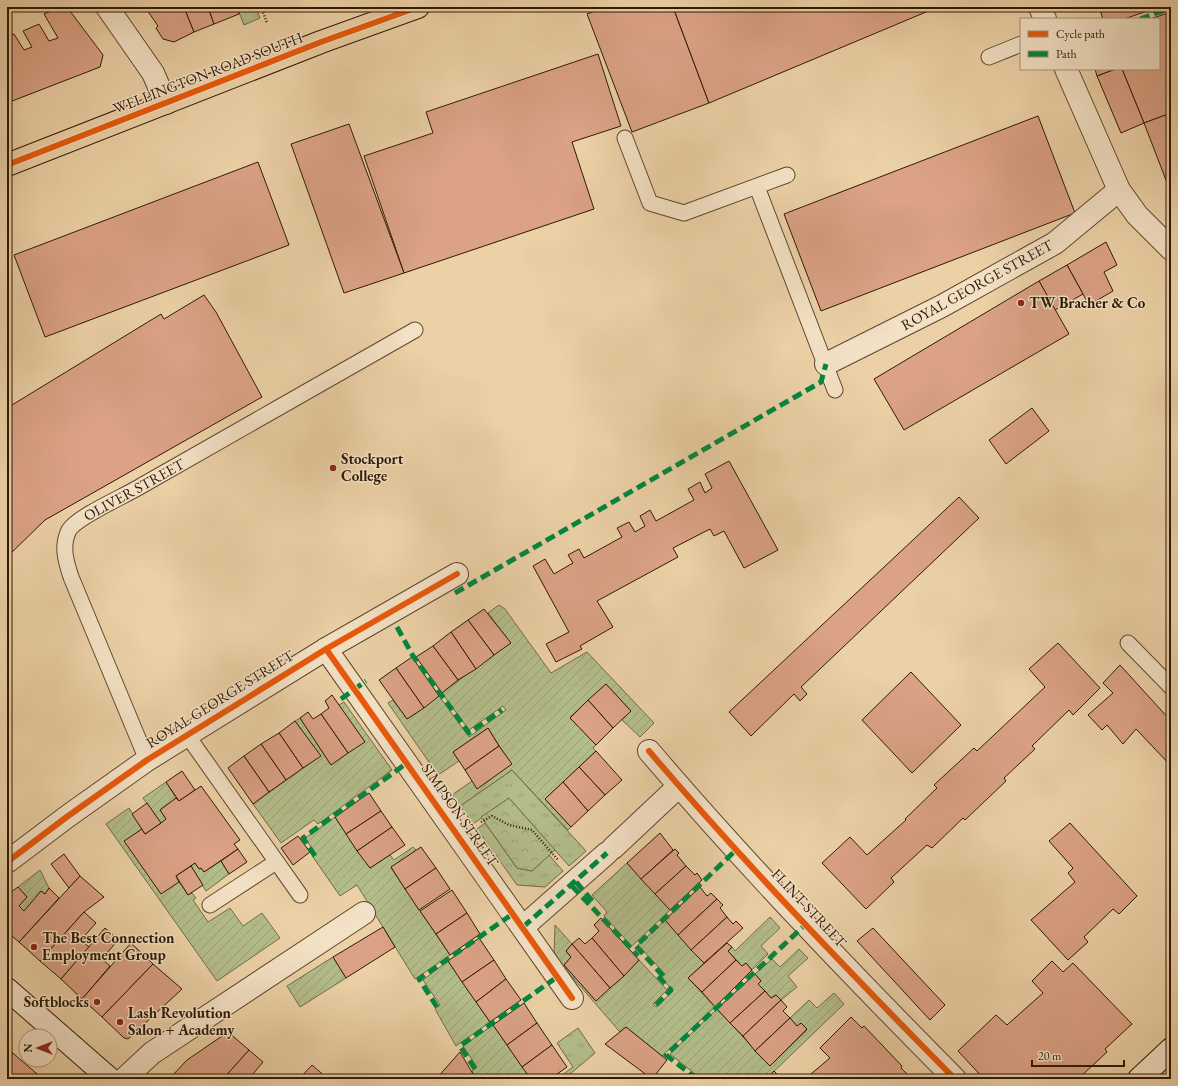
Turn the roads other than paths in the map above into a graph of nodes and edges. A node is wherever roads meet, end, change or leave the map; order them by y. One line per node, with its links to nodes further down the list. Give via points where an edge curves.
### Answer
1 (108, 7): 8 (street, via 153,73)
2 (418, 7): 8 (highway, WELLINGTON ROAD SOUTH)
3 (1040, 7): 4 (street)
4 (1045, 18)
5 (1020, 44): 6 (lane)
6 (989, 57)
7 (1066, 70): 13 (street)
8 (166, 103): 10 (highway, WELLINGTON ROAD SOUTH)
9 (625, 138): 12 (lane, via 650,203 684,213)
10 (7, 164)
11 (787, 175): 12 (lane)
12 (757, 187): 16 (lane)
13 (1119, 190): 14 (street, via 1138,215); 16 (street, ROYAL GEORGE STREET, via 1055,243 942,306)
14 (1171, 249)
15 (415, 330): 24 (lane, OLIVER STREET, via 79,520 70,530 64,545 71,577)
16 (826, 364): 17 (lane)
17 (835, 390)
18 (457, 574): 20 (street, ROYAL GEORGE STREET)
19 (1128, 644): 21 (lane)
20 (326, 649): 22 (street, ROYAL GEORGE STREET); 31 (street, SIMPSON STREET)
21 (1171, 687)
22 (187, 735): 24 (street, ROYAL GEORGE STREET); 27 (lane)
23 (649, 752): 25 (street, FLINT STREET)
24 (147, 760): 26 (street, ROYAL GEORGE STREET)
25 (679, 786): 31 (street); 37 (street, FLINT STREET, via 864,988)
26 (7, 862)
27 (276, 862): 28 (lane); 29 (lane)
28 (300, 895)
29 (210, 905)
30 (364, 913): 36 (street, via 152,1053)
31 (523, 928): 33 (street, SIMPSON STREET)
32 (7, 989): 35 (street)
33 (572, 998)
34 (1171, 1048): 38 (street)
35 (110, 1079)
36 (124, 1079)
37 (955, 1079)
38 (1139, 1079)

